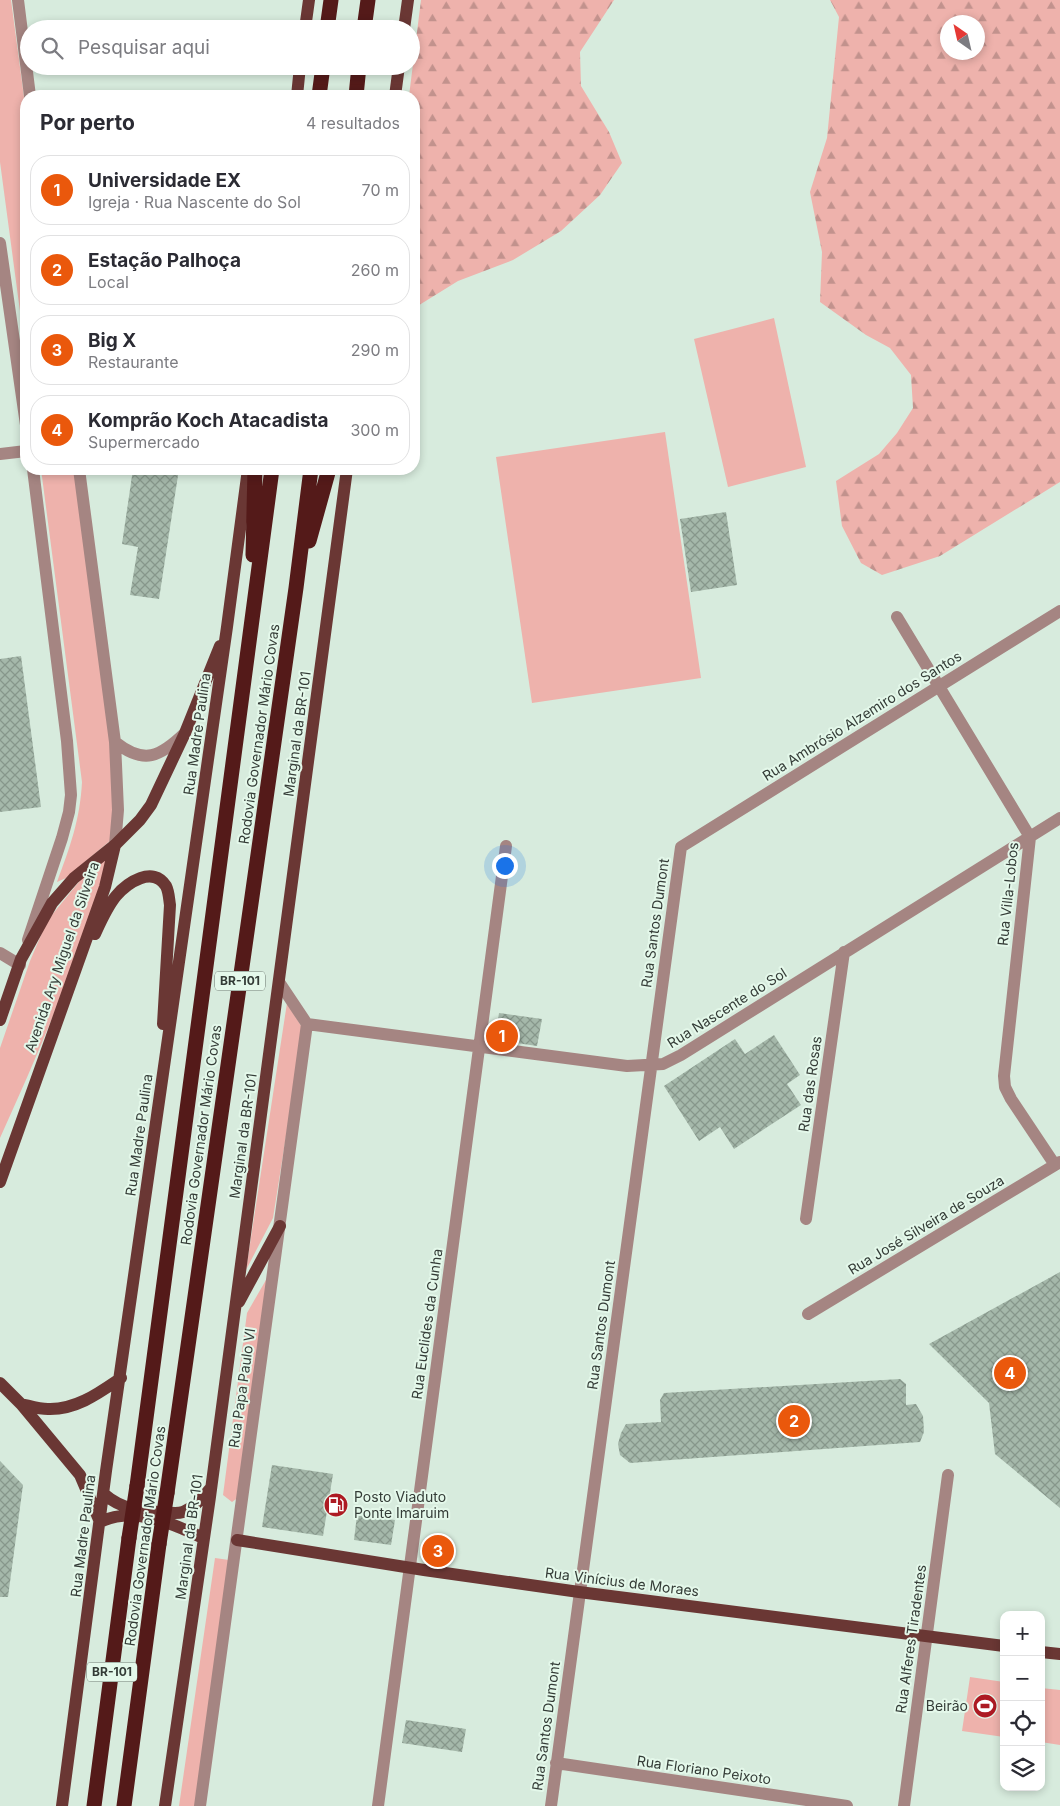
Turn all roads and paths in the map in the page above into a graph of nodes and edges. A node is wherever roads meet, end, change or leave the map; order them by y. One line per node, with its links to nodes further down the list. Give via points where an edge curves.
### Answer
1 (18, 0): 6 (street)
2 (309, 0): 7 (main road)
3 (331, 0): 8 (highway)
4 (368, 0): 9 (highway)
5 (408, 0): 10 (main road)
6 (20, 20)
7 (306, 20)
8 (329, 20)
9 (365, 20)
10 (405, 20)
11 (27, 75): 16 (street)
12 (299, 75): 17 (main road)
13 (322, 75): 18 (highway)
14 (359, 75): 19 (highway)
15 (398, 75): 20 (main road)
16 (29, 90)
17 (298, 90)
18 (320, 90)
19 (357, 90)
20 (396, 90)
21 (0, 244): 22 (street)
22 (20, 383)
23 (20, 452): 24 (street)
24 (0, 454)
25 (34, 475): 48 (street, via 71,795 62,838)
26 (80, 475): 40 (street, Avenida Ary Miguel da Silveira)
27 (247, 475): 37 (main road, Rua Madre Paulina)
28 (255, 475): 35 (highway)
29 (271, 475): 35 (highway, Rodovia Governador Mário Covas / BR-101)
30 (309, 475): 33 (highway, Rodovia Governador Mário Covas / BR-101)
31 (327, 475): 33 (highway)
32 (346, 475): 49 (main road, Marginal da BR-101)
33 (296, 588): 80 (highway, Rodovia Governador Mário Covas / BR-101, bridge)
34 (1060, 611): 38 (street, Rua Ambrósio Alzemiro dos Santos)
35 (254, 614): 79 (highway, Rodovia Governador Mário Covas / BR-101, bridge)
36 (897, 617): 38 (street, Rua Villa-Lobos)
37 (228, 627): 39 (main road); 53 (main road, Rua Madre Paulina)
38 (940, 686): 42 (street, Rua Villa-Lobos); 45 (street, Rua Ambrósio Alzemiro dos Santos)
39 (185, 733): 40 (street, via 169,748 148,756 126,751); 43 (main road, via 151,805)
40 (115, 742): 43 (street, Avenida Ary Miguel da Silveira, via 118,810)
41 (1060, 818): 42 (street, Rua Nascente do Sol)
42 (1030, 838): 46 (street, Rua Nascente do Sol); 56 (street, Rua Villa-Lobos, via 1004,1076 1011,1098)
43 (115, 845): 48 (main road, via 74,878 52,903); 50 (main road, Avenida Ary Miguel da Silveira, via 105,887)
44 (506, 846): 54 (street, Rua Euclides da Cunha)
45 (681, 847): 55 (street, Rua Santos Dumont)
46 (844, 952): 55 (street, Rua Nascente do Sol, via 682,1055); 58 (street, Rua das Rosas)
47 (0, 953): 48 (street)
48 (20, 962): 51 (main road)
49 (279, 982): 52 (street); 60 (main road, Marginal da BR-101)
50 (66, 997): 53 (main road, via 116,896 131,882 142,877 154,877 165,884 170,905 163,1025); 57 (main road, Avenida Ary Miguel da Silveira)
51 (0, 1020)
52 (307, 1024): 54 (street, Rua Nascente do Sol); 59 (street, Rua Papa Paulo VI)
53 (167, 1045): 62 (main road, Rua Madre Paulina)
54 (479, 1048): 55 (street, Rua Nascente do Sol); 71 (street, Rua Euclides da Cunha)
55 (651, 1066): 72 (street, Rua Santos Dumont)
56 (1058, 1164): 61 (street, Rua José Silveira de Souza)
57 (0, 1182)
58 (806, 1219)
59 (280, 1226): 60 (main road); 70 (street, Rua Papa Paulo VI)
60 (235, 1311): 66 (main road, Marginal da BR-101)
61 (808, 1314)
62 (121, 1378): 64 (main road, via 97,1394 65,1408 47,1409); 67 (main road, Rua Madre Paulina)
63 (0, 1383): 64 (main road)
64 (21, 1404): 68 (main road, via 80,1475)
65 (948, 1475): 73 (street, Rua Alferes Tiradentes)
66 (211, 1488): 67 (main road, via 191,1508 181,1513 143,1512 125,1507); 69 (main road, Marginal da BR-101)
67 (104, 1494): 68 (main road, Rua Madre Paulina)
68 (100, 1522): 69 (main road, via 111,1517 142,1516 172,1523); 78 (main road, Rua Madre Paulina)
69 (203, 1538): 81 (main road, Marginal da BR-101)
70 (237, 1540): 71 (main road, Rua Vinícius de Moraes); 82 (street, Rua Papa Paulo VI)
71 (409, 1568): 72 (main road, Rua Vinícius de Moraes); 83 (street, Rua Euclides da Cunha)
72 (579, 1592): 73 (main road, Rua Vinícius de Moraes); 77 (street, Rua Santos Dumont)
73 (927, 1636): 74 (main road, Rua Vinícius de Moraes); 86 (street, Rua Alferes Tiradentes)
74 (1000, 1645)
75 (1045, 1652): 76 (main road)
76 (1060, 1654)
77 (556, 1763): 84 (street, Rua Santos Dumont); 85 (street, Rua Floriano Peixoto)
78 (62, 1806)
79 (94, 1806)
80 (124, 1806)
81 (165, 1806)
82 (200, 1806)
83 (378, 1806)
84 (550, 1806)
85 (847, 1806)
86 (904, 1806)

